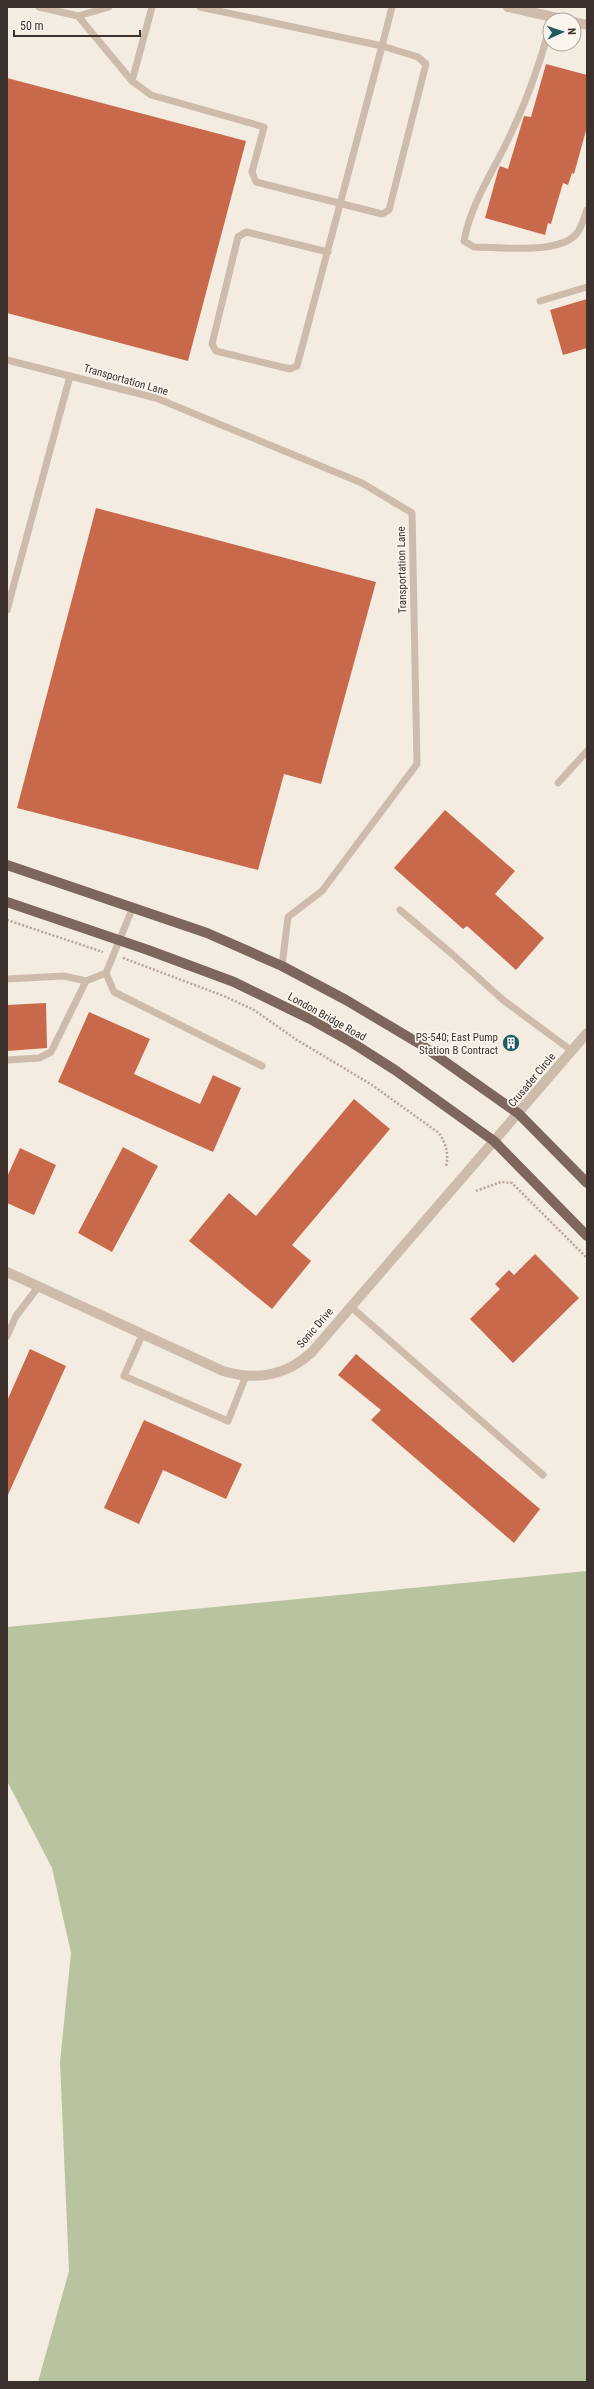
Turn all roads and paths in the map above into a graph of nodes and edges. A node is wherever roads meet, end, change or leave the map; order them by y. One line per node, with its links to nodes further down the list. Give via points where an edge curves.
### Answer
1 (38, 7): 7 (lane)
2 (109, 7): 7 (lane)
3 (152, 7): 11 (lane)
4 (200, 7): 9 (lane)
5 (392, 7): 9 (lane)
6 (508, 7): 8 (street)
7 (78, 16): 11 (lane)
8 (542, 18)
9 (382, 46): 12 (lane); 12 (lane, via 418,57 426,64 389,210 382,214)
10 (543, 52): 13 (lane, via 505,145 467,224 464,241 474,247 546,247 566,243 578,233)
11 (132, 81): 12 (lane, via 151,95 264,127 252,172 256,182)
12 (341, 204): 14 (lane)
13 (587, 210)
14 (328, 252): 14 (lane, via 297,366 290,369 216,351 212,344 238,237 246,232)
15 (587, 287): 16 (lane)
16 (540, 301)
17 (7, 360): 18 (lane, Transportation Lane)
18 (70, 376): 19 (lane); 29 (lane, Transportation Lane, via 156,398 362,483 412,513 417,764 322,891 288,917)
19 (7, 610)
20 (587, 751): 21 (lane)
21 (558, 783)
22 (7, 865): 24 (main road)
23 (7, 902): 27 (main road, London Bridge Road)
24 (133, 907): 27 (lane); 29 (main road, via 207,933)
25 (400, 910): 34 (lane, via 502,1000)
26 (7, 920): 28 (path)
27 (121, 940): 28 (lane); 38 (main road, London Bridge Road, via 234,982 310,1019 395,1070)
28 (115, 955): 30 (lane); 39 (path, via 254,1010 297,1040 372,1085 439,1133 446,1143)
29 (282, 966): 37 (main road, via 387,1023)
30 (106, 973): 32 (lane); 36 (lane, via 114,992)
31 (7, 979): 32 (lane, via 64,976)
32 (86, 981): 35 (lane, via 51,1052 39,1058)
33 (587, 1033): 34 (street, Crusader Circle)
34 (572, 1050): 37 (street, Crusader Circle)
35 (7, 1060)
36 (262, 1066)
37 (519, 1114): 38 (street, Crusader Circle); 40 (main road)
38 (494, 1141): 42 (main road, London Bridge Road); 46 (street, Sonic Drive)
39 (446, 1167)
40 (587, 1182)
41 (476, 1191): 43 (path, via 501,1182 512,1183)
42 (587, 1236)
43 (587, 1258)
44 (7, 1272): 45 (street, Sonic Drive)
45 (38, 1286): 47 (street, Sonic Drive); 48 (lane, via 16,1316)
46 (350, 1306): 49 (street, Sonic Drive, via 302,1361 270,1375); 50 (lane)
47 (143, 1333): 49 (street, Sonic Drive, via 223,1370); 49 (lane, via 124,1376 228,1421)
48 (7, 1336)
49 (246, 1376)
50 (543, 1476)

